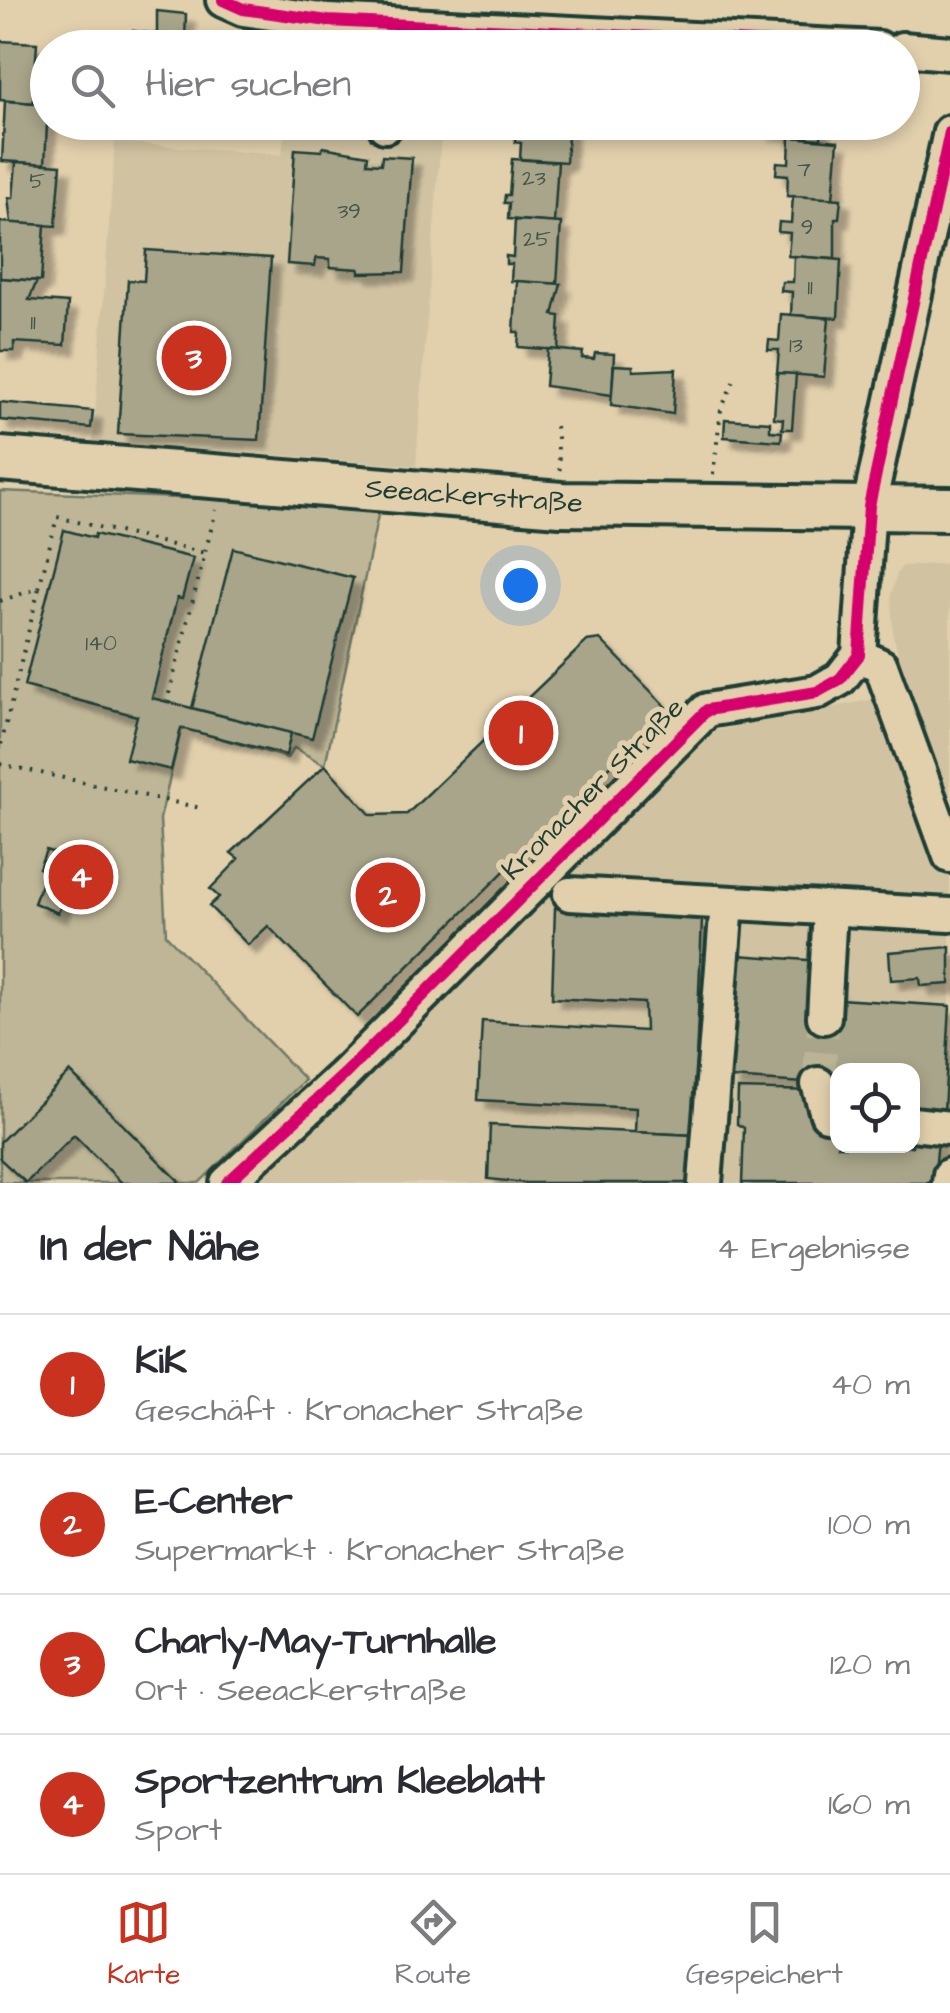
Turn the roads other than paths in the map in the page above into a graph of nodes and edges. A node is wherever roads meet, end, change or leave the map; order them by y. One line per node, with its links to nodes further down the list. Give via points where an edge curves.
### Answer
1 (223, 0): 2 (street)
2 (357, 30)
3 (920, 51): 4 (street)
4 (950, 53)
5 (948, 147): 7 (street)
6 (0, 459): 7 (main road, Seeackerstraße, via 561,504)
7 (869, 506): 8 (main road, Seeackerstraße); 9 (street)
8 (950, 510)
9 (859, 655): 10 (street, via 881,666); 23 (street, Kronacher Straße, via 840,679 818,692 707,710 346,1073)
10 (935, 761): 11 (street)
11 (942, 801): 12 (street)
12 (950, 856)
13 (570, 894): 14 (street)
14 (726, 903): 15 (street); 24 (street)
15 (830, 908): 16 (street); 17 (street)
16 (950, 915)
17 (824, 1017)
18 (818, 1084): 19 (street)
19 (830, 1115)
20 (920, 1125): 21 (street)
21 (950, 1128)
22 (950, 1175): 25 (street)
23 (227, 1183)
24 (705, 1183)
25 (949, 1183)

